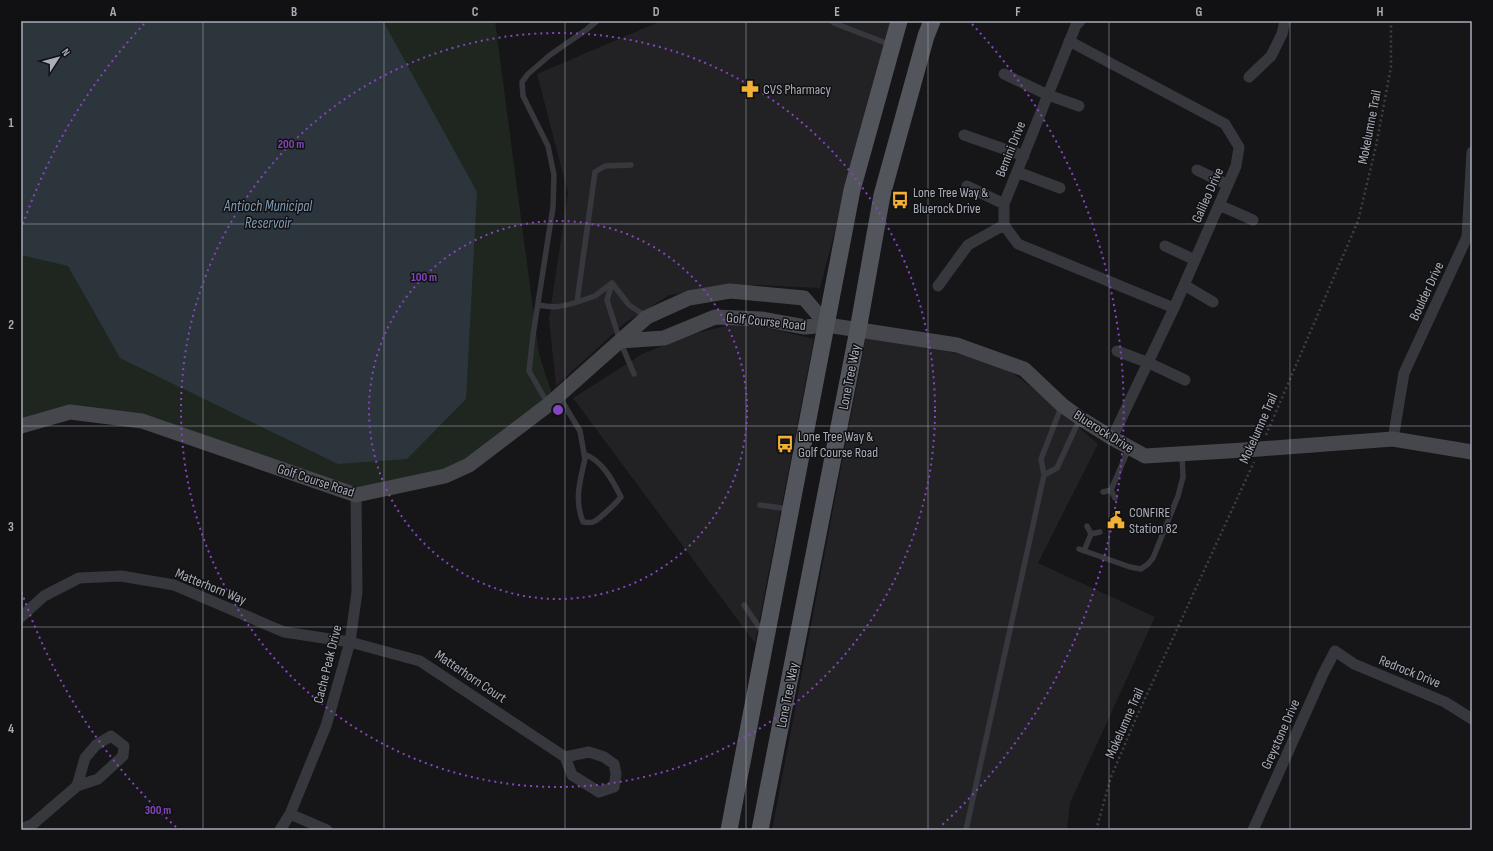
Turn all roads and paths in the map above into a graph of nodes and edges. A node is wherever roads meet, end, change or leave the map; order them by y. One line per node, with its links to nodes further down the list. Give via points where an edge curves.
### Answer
1 (597, 21): 34 (lane, via 550,55 522,82 523,96 548,146 554,175 553,207)
2 (832, 21): 9 (lane)
3 (932, 21): 38 (main road, Lone Tree Way, via 882,195)
4 (1080, 21): 8 (street, Bemini Drive)
5 (1285, 21): 11 (street, via 1282,34 1271,56)
6 (1391, 21): 51 (path, Mokelumne Trail, via 1391,67 1358,221)
7 (897, 22): 9 (main road)
8 (1070, 41): 12 (street, Bemini Drive); 20 (street, Galileo Drive, via 1225,124 1239,147 1236,166)
9 (893, 46): 37 (main road, via 852,190)
10 (1004, 74): 12 (street)
11 (1249, 78)
12 (1048, 95): 13 (street); 16 (street, Bemini Drive)
13 (1079, 106)
14 (964, 135): 16 (street)
15 (1472, 152): 49 (street, Boulder Drive, via 1467,237 1404,373)
16 (1024, 156): 19 (street, Bemini Drive)
17 (631, 165): 32 (lane, via 605,166 596,172)
18 (1197, 170): 20 (street)
19 (1017, 172): 22 (street); 23 (street, Bemini Drive)
20 (1228, 185): 24 (street, Galileo Drive)
21 (967, 186): 23 (street)
22 (1060, 188)
23 (1004, 204): 26 (street, Bemini Drive)
24 (1219, 205): 25 (street); 28 (street, Galileo Drive)
25 (1253, 220)
26 (1004, 225): 31 (street, via 968,245); 35 (street, via 1018,244)
27 (1165, 246): 28 (street)
28 (1195, 260): 30 (street, Galileo Drive)
29 (612, 283): 32 (lane, via 595,296); 36 (lane, via 629,305); 39 (lane, via 607,300)
30 (1184, 285): 33 (street); 35 (street, Galileo Drive)
31 (938, 286)
32 (577, 302): 34 (lane, via 553,308)
33 (1213, 302)
34 (538, 305): 44 (lane, via 529,372)
35 (1174, 308): 41 (street, Galileo Drive)
36 (647, 317): 37 (street, Golf Course Road, via 689,298 730,291 804,298); 39 (street, Golf Course Road)
37 (827, 325): 38 (street, Bluerock Drive); 39 (street, Golf Course Road, via 805,327 761,319 714,317 664,338); 61 (main road)
38 (858, 330): 45 (street, Bluerock Drive, via 957,345 1024,369); 78 (main road, Lone Tree Way)
39 (620, 341): 42 (lane); 44 (street, Golf Course Road)
40 (1116, 351): 41 (street)
41 (1149, 363): 43 (street); 48 (street, Galileo Drive)
42 (634, 374)
43 (1185, 380)
44 (554, 400): 53 (lane, via 580,431); 58 (street, Golf Course Road, via 469,465 445,476)
45 (1062, 405): 46 (street, Bluerock Drive); 55 (lane, via 1041,459)
46 (1080, 418): 48 (street, Bluerock Drive); 55 (lane, via 1057,468)
47 (21, 426): 58 (street, Golf Course Road, via 70,412 142,421)
48 (1112, 438): 50 (street, Bluerock Drive)
49 (1393, 439): 51 (street, Bluerock Drive); 52 (street, Bluerock Drive)
50 (1129, 448): 54 (street, Bluerock Drive, via 1144,456); 56 (lane)
51 (1260, 449): 54 (street, Bluerock Drive); 80 (path, Mokelumne Trail, via 1114,770)
52 (1472, 452)
53 (584, 454): 53 (lane, via 578,494 579,512 583,522 588,523 594,522 621,497 606,471 591,456)
54 (1182, 454): 64 (lane, via 1183,477 1178,496 1153,558 1148,564 1140,569 1130,568 1081,550)
55 (1044, 475): 79 (lane)
56 (1111, 490): 57 (lane); 59 (lane)
57 (1103, 492)
58 (356, 495): 68 (street, Cache Peak Drive, via 357,592)
59 (1115, 498)
60 (760, 505): 61 (lane)
61 (791, 509): 67 (main road)
62 (1087, 526): 64 (lane)
63 (1100, 532): 64 (lane)
64 (1092, 534)
65 (744, 605): 67 (lane)
66 (21, 617): 68 (street, Matterhorn Way, via 44,596 79,578 121,576 174,585 284,632)
67 (766, 638): 77 (main road)
68 (350, 642): 71 (street, Matterhorn Court, via 420,661); 73 (street, Cache Peak Drive, via 326,726)
69 (1335, 651): 70 (street, Redrock Drive, via 1354,664 1445,702); 81 (street, Greystone Drive)
70 (1472, 719)
71 (564, 757): 71 (street, via 572,776 599,792 614,787 614,764 604,757 589,752)
72 (77, 786): 72 (street, via 98,779 123,756 124,746 111,736 96,745 85,758); 74 (street, via 33,824)
73 (290, 814): 75 (street, Cache Peak Drive); 76 (street)
74 (21, 830)
75 (280, 830)
76 (327, 830)
77 (728, 830)
78 (760, 830)
79 (966, 830)
80 (1096, 830)
81 (1253, 830)

